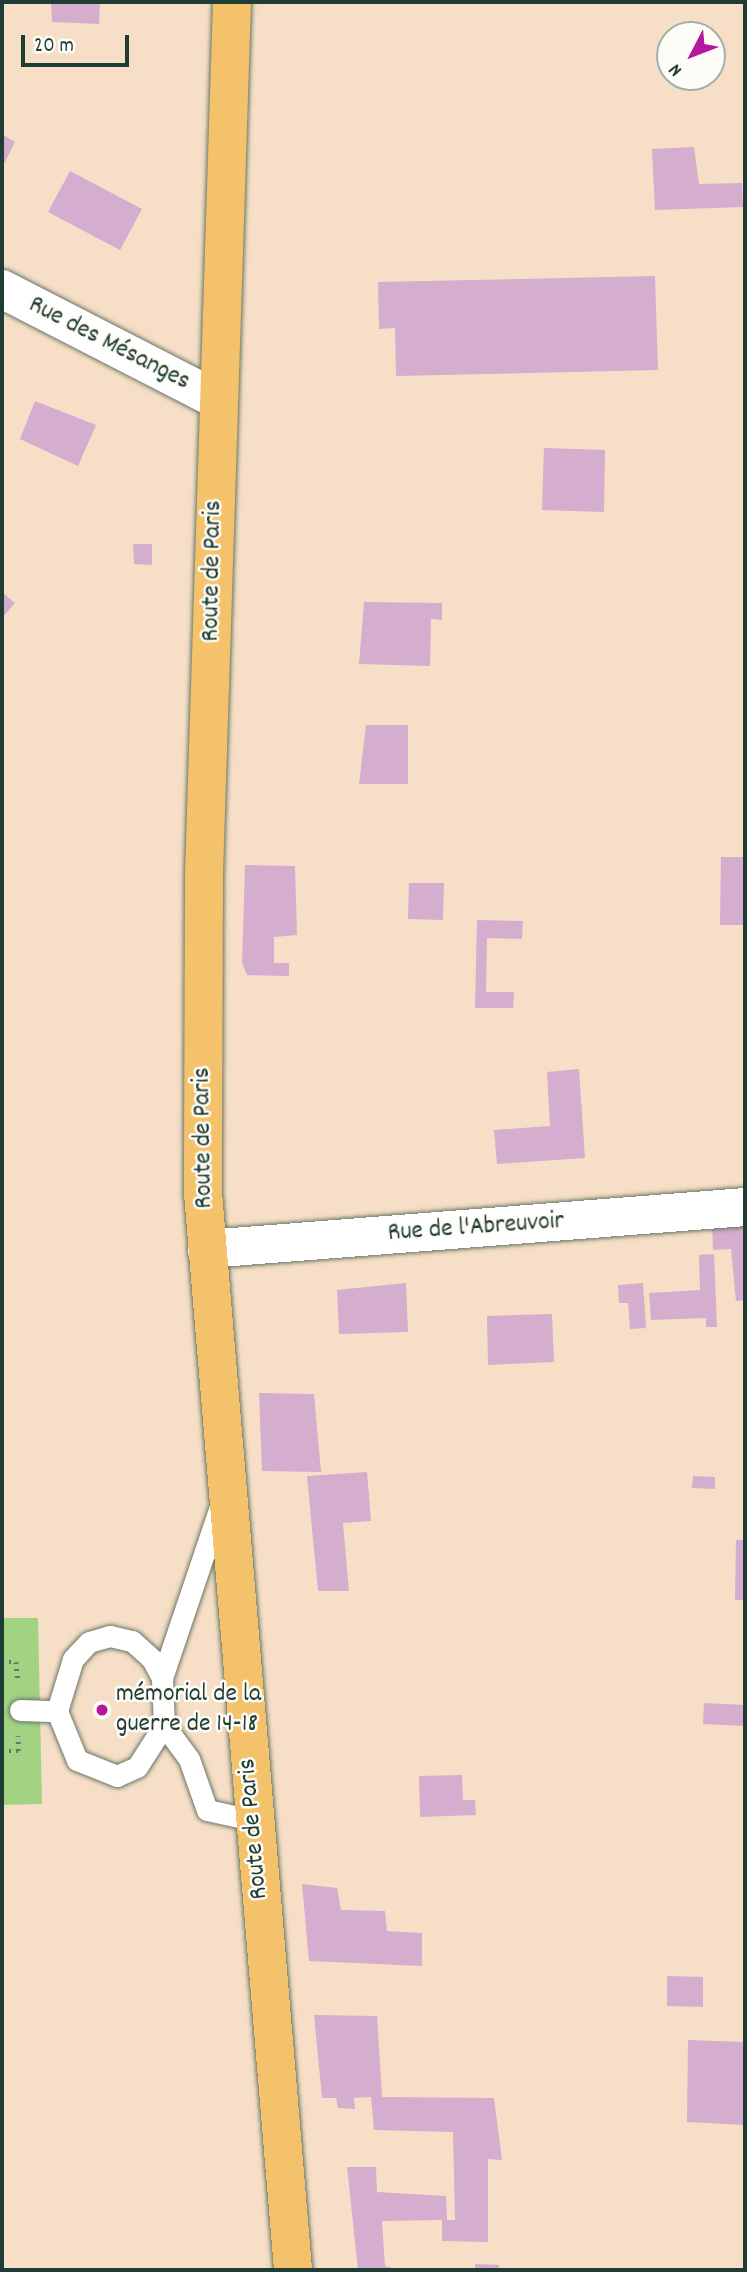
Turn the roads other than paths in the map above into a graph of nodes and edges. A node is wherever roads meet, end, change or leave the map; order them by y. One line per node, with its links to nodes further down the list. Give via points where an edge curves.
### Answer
1 (232, 2): 3 (main road, Route de Paris)
2 (2, 289): 3 (street, Rue des Mésanges)
3 (216, 399): 5 (main road, Route de Paris, via 204,875)
4 (745, 1207): 5 (street, Rue de l'Abreuvoir)
5 (207, 1249): 6 (main road, Route de Paris)
6 (226, 1491): 7 (lane); 11 (main road, Route de Paris)
7 (162, 1678): 9 (lane, via 152,1659 123,1637 89,1642 65,1673); 10 (lane)
8 (20, 1710): 9 (lane)
9 (57, 1711): 10 (lane, via 77,1759 117,1776 137,1767)
10 (164, 1725): 11 (lane, via 189,1759 207,1810)
11 (253, 1820): 12 (main road, Route de Paris)
12 (293, 2270)

